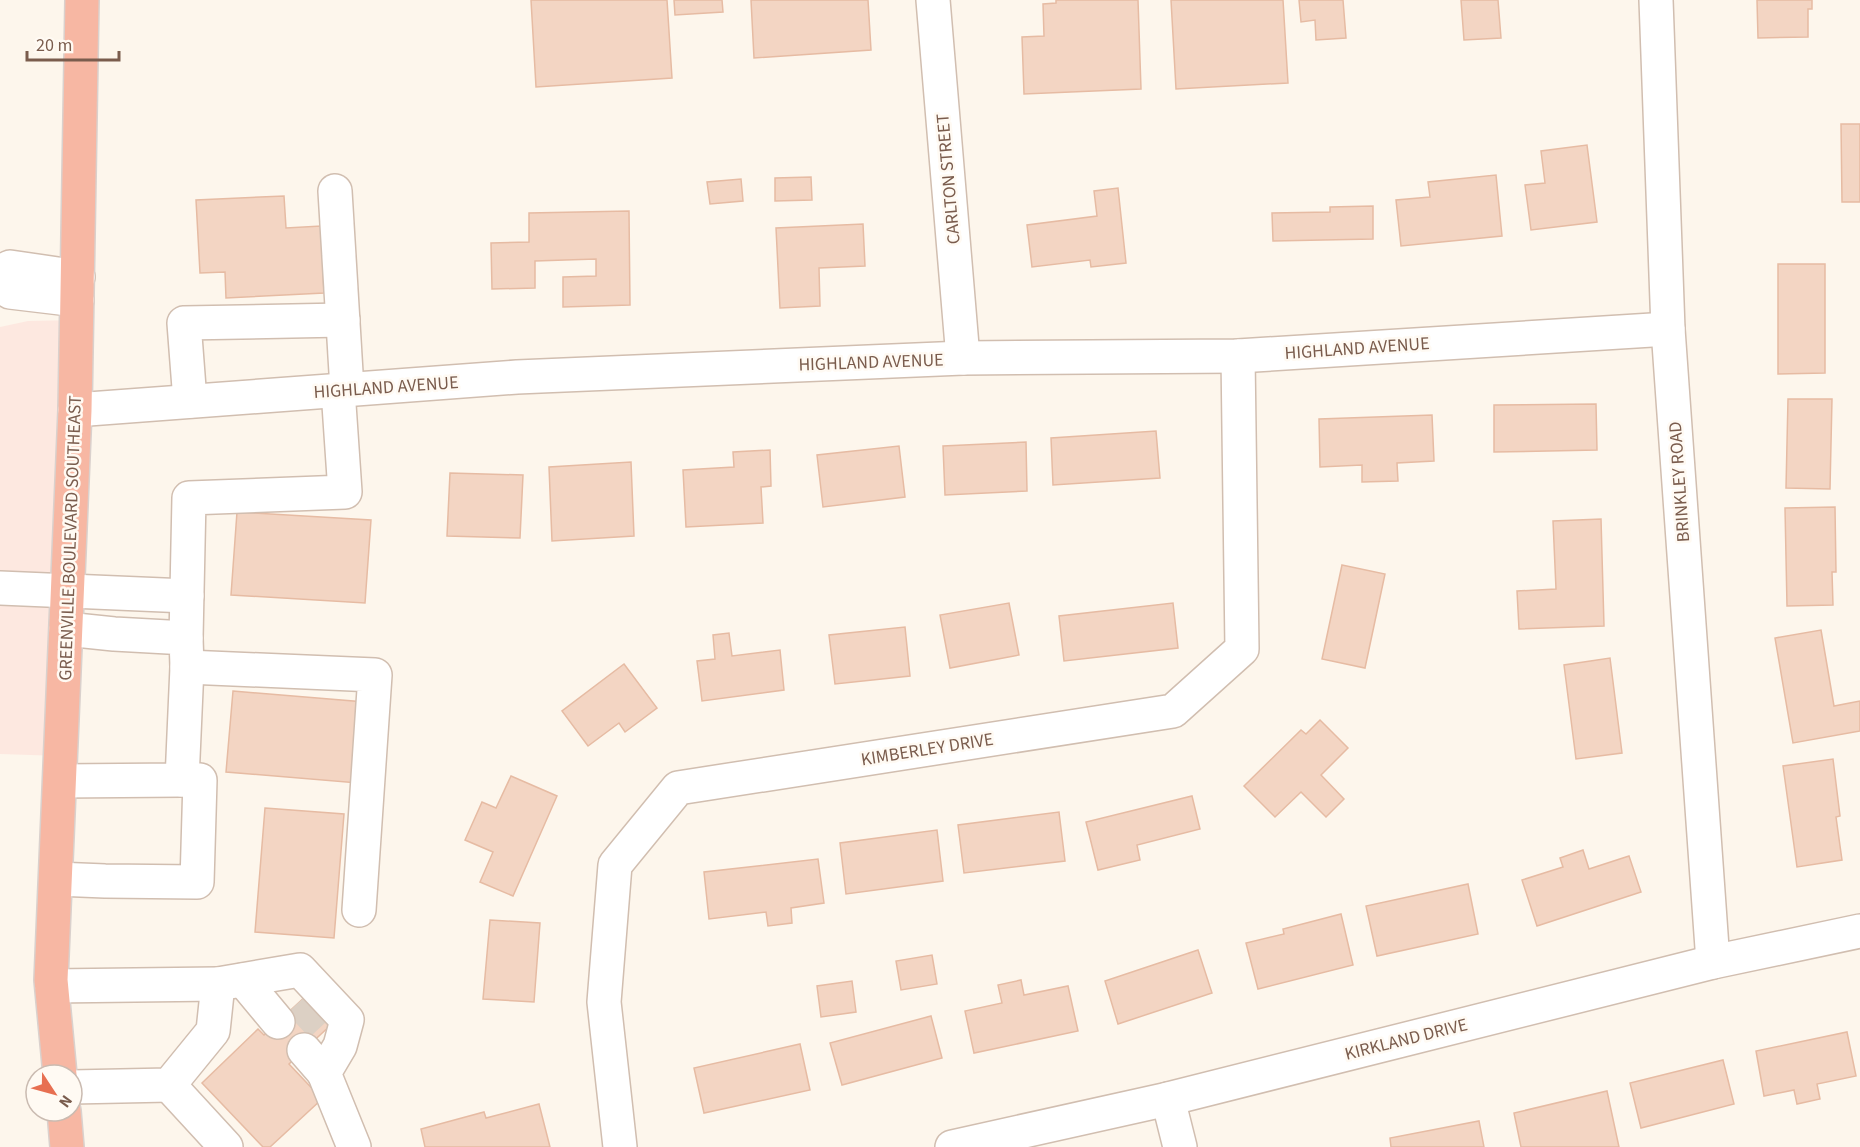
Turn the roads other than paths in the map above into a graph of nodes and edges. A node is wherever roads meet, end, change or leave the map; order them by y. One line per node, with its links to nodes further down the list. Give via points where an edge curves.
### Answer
1 (82, 0): 7 (highway, GREENVILLE BOULEVARD SOUTHEAST)
2 (933, 0): 11 (street, CARLTON STREET)
3 (1656, 0): 9 (street, BRINKLEY ROAD)
4 (335, 191): 8 (street)
5 (0, 272): 7 (street, via 10,267)
6 (0, 285): 7 (street, via 10,292)
7 (78, 288): 14 (highway, GREENVILLE BOULEVARD SOUTHEAST)
8 (343, 321): 12 (street); 13 (street, via 184,323)
9 (1668, 329): 10 (street, HIGHLAND AVENUE); 25 (street, BRINKLEY ROAD)
10 (1238, 356): 11 (street, HIGHLAND AVENUE); 37 (street, KIMBERLEY DRIVE, via 1242,649 1173,711 678,788 615,865 604,1002)
11 (963, 358): 12 (street, HIGHLAND AVENUE, via 517,377)
12 (342, 390): 13 (street, HIGHLAND AVENUE); 17 (street, via 345,492 189,498)
13 (190, 401): 14 (street, HIGHLAND AVENUE)
14 (75, 410): 16 (highway, GREENVILLE BOULEVARD SOUTHEAST)
15 (0, 588): 16 (street)
16 (68, 591): 17 (street); 18 (highway, GREENVILLE BOULEVARD SOUTHEAST)
17 (187, 596): 19 (street)
18 (66, 629): 19 (street, via 114,634); 21 (highway, GREENVILLE BOULEVARD SOUTHEAST)
19 (186, 652): 20 (street); 23 (street, via 375,675)
20 (183, 780): 21 (street); 22 (street, via 200,780 197,882)
21 (60, 781): 22 (highway, GREENVILLE BOULEVARD SOUTHEAST)
22 (56, 879): 27 (highway, GREENVILLE BOULEVARD SOUTHEAST)
23 (359, 910)
24 (1860, 931): 25 (street, KIRKLAND DRIVE)
25 (1713, 962): 32 (street, KIRKLAND DRIVE)
26 (245, 979): 27 (street); 28 (street); 30 (street, via 213,1031); 36 (street, via 300,970 347,1020 323,1050)
27 (52, 986): 29 (highway, GREENVILLE BOULEVARD SOUTHEAST)
28 (289, 1012)
29 (59, 1063)
30 (169, 1085): 31 (street); 35 (street)
31 (84, 1088)
32 (1168, 1099): 38 (street, KIRKLAND DRIVE); 39 (street)
33 (65, 1123): 34 (highway)
34 (67, 1147)
35 (226, 1147)
36 (354, 1147)
37 (620, 1147)
38 (952, 1147)
39 (1180, 1147)

